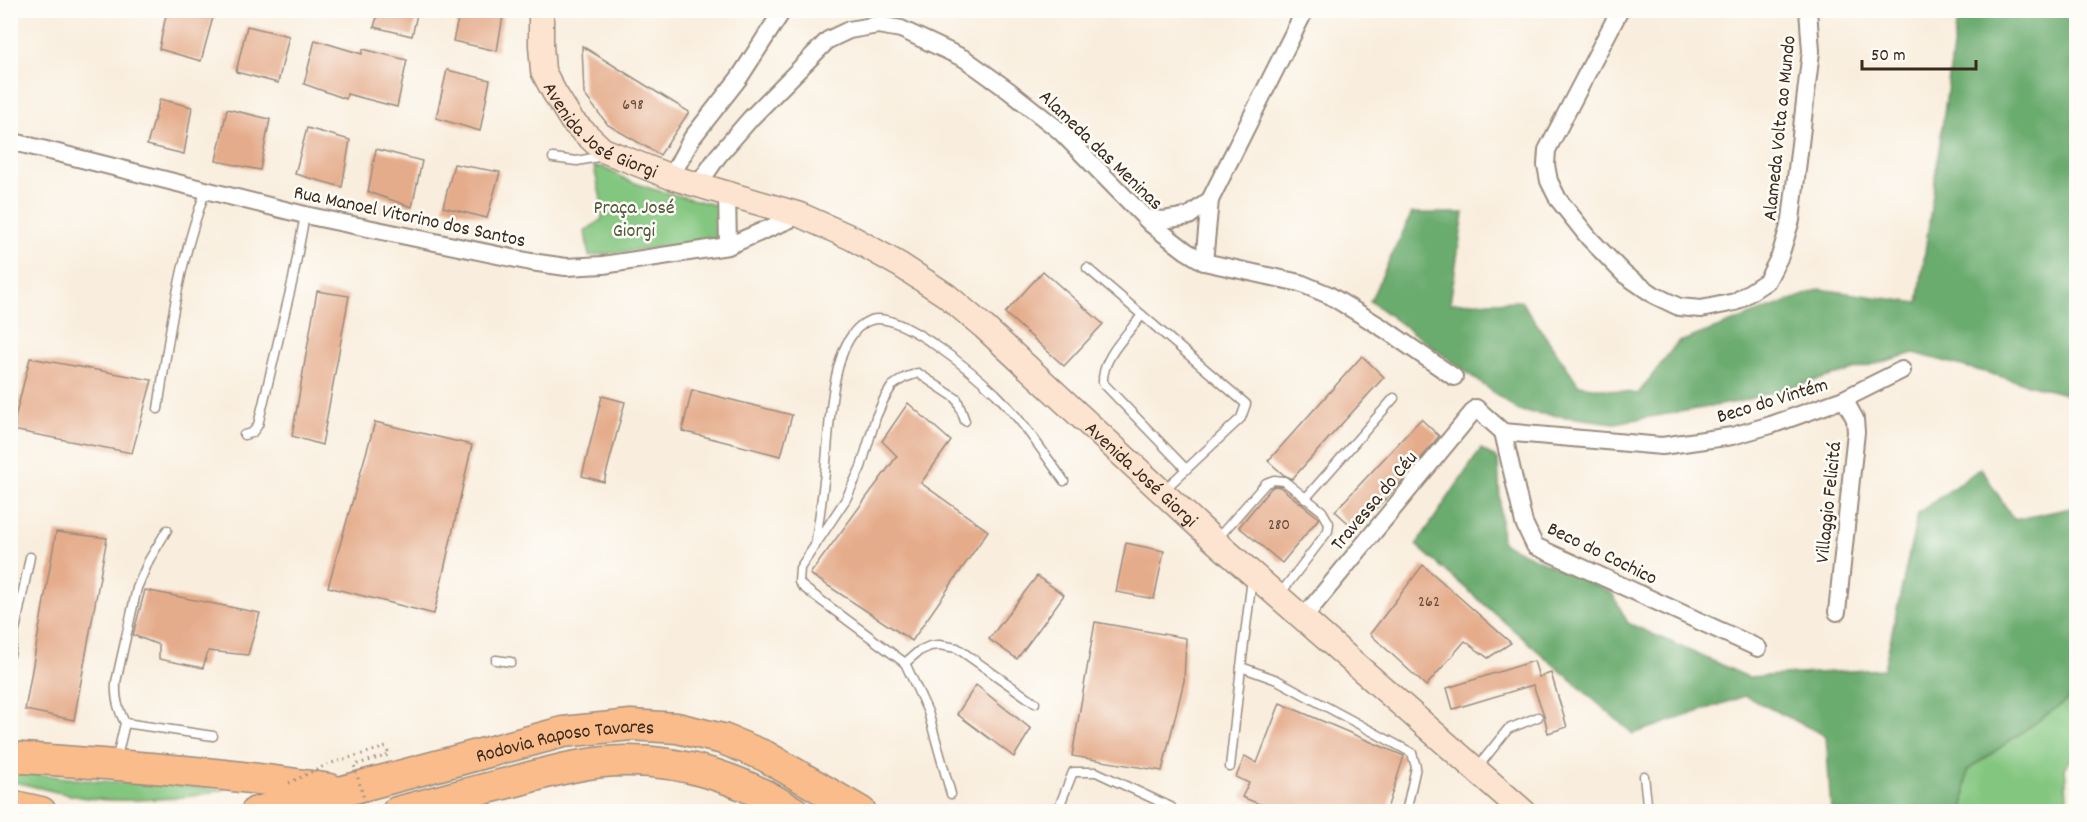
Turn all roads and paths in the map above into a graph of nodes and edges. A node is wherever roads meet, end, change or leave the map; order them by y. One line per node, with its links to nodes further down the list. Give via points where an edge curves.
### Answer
1 (542, 10): 7 (street, Avenida José Giorgi, via 543,71 572,121)
2 (783, 10): 9 (street)
3 (1305, 10): 13 (street)
4 (1620, 10): 5 (street, Alameda Volta ao Mundo, via 1547,150 1549,181 1589,238 1625,275 1679,307 1701,309 1735,302 1767,281 1780,256 1791,220 1811,51)
5 (1808, 10)
6 (10, 141): 11 (street, Rua Manoel Vitorino dos Santos)
7 (611, 154): 8 (lane, via 577,161); 9 (street, Avenida José Giorgi)
8 (553, 158)
9 (670, 177): 10 (street, Avenida José Giorgi)
10 (698, 185): 12 (street, Avenida José Giorgi); 16 (street, Alameda das Meninas, via 751,118 828,40 849,30 878,26 901,29 965,59 1060,131)
11 (206, 190): 15 (street, Rua Manoel Vitorino dos Santos); 25 (lane, via 189,237)
12 (727, 194): 14 (street, Avenida José Giorgi); 17 (street)
13 (1210, 200): 16 (street, via 1189,216); 18 (street)
14 (800, 214): 17 (street, Rua Manoel Vitorino dos Santos); 31 (street, Avenida José Giorgi, via 852,238 946,295)
15 (305, 215): 17 (street, Rua Manoel Vitorino dos Santos, via 566,267); 28 (lane, via 258,425 252,433)
16 (1145, 218): 18 (street, Alameda das Meninas)
17 (728, 246)
18 (1204, 262): 22 (street, Alameda das Meninas, via 1300,284 1329,295)
19 (1087, 268): 20 (lane)
20 (1142, 315): 29 (lane, via 1106,362 1103,383); 29 (lane, via 1246,404 1241,418)
21 (1902, 370): 24 (street, Beco do Vintém)
22 (1454, 377)
23 (1394, 398): 32 (lane)
24 (1844, 399): 27 (street, Beco do Vintém, via 1732,436 1662,447); 39 (street, Villaggio Felicitá, via 1855,419 1856,432)
25 (158, 409)
26 (965, 421): 35 (lane, via 957,399 918,373 892,386 876,417 861,467 846,499)
27 (1503, 432): 40 (street, Travessa do Céu, via 1476,408); 41 (street, Beco do Cochico, via 1524,523 1535,546)
28 (244, 435)
29 (1186, 469): 31 (lane)
30 (1064, 481): 35 (lane, via 997,395 964,366 898,324 878,319 865,322 852,335 836,377)
31 (1161, 492): 34 (street, Avenida José Giorgi)
32 (1305, 499): 34 (lane, via 1284,481 1266,483); 38 (lane, via 1322,511 1329,523 1328,531)
33 (167, 530): 49 (lane, via 137,588 118,671 115,696)
34 (1215, 541): 37 (street, Avenida José Giorgi)
35 (814, 549): 45 (lane, via 800,568 798,576 803,587)
36 (30, 557): 42 (lane)
37 (1253, 574): 38 (street, Avenida José Giorgi); 46 (lane)
38 (1277, 597): 40 (street, Avenida José Giorgi)
39 (1837, 612)
40 (1303, 618): 54 (street, Avenida José Giorgi)
41 (1758, 648)
42 (10, 655)
43 (496, 660): 44 (lane)
44 (511, 662)
45 (905, 663): 47 (lane, via 930,646 957,648); 58 (lane, via 928,712)
46 (1241, 667): 53 (lane); 68 (lane, via 1276,680 1412,753 1416,767)
47 (1035, 703)
48 (1538, 717): 54 (lane, via 1508,729)
49 (125, 723): 50 (lane); 52 (lane)
50 (213, 736)
51 (10, 757): 52 (highway)
52 (115, 764): 56 (highway)
53 (1230, 767)
54 (1476, 768): 69 (street, Avenida José Giorgi)
55 (1644, 776): 70 (lane)
56 (290, 783): 57 (highway); 64 (path, bridge, via 328,764 386,747 389,756 354,765)
57 (343, 792): 63 (highway, Rodovia Raposo Tavares); 66 (highway, Rodovia Raposo Tavares, via 563,732 631,725 677,728 723,739 765,756)
58 (951, 794)
59 (10, 805): 62 (highway)
60 (784, 807): 65 (highway, Rodovia Raposo Tavares, via 724,777 674,764 625,761 553,771)
61 (1171, 807): 67 (lane, via 1089,771 1073,772)
62 (41, 812)
63 (256, 812)
64 (368, 812)
65 (397, 812)
66 (861, 812)
67 (1057, 812)
68 (1406, 812)
69 (1524, 812)
70 (1648, 812)

